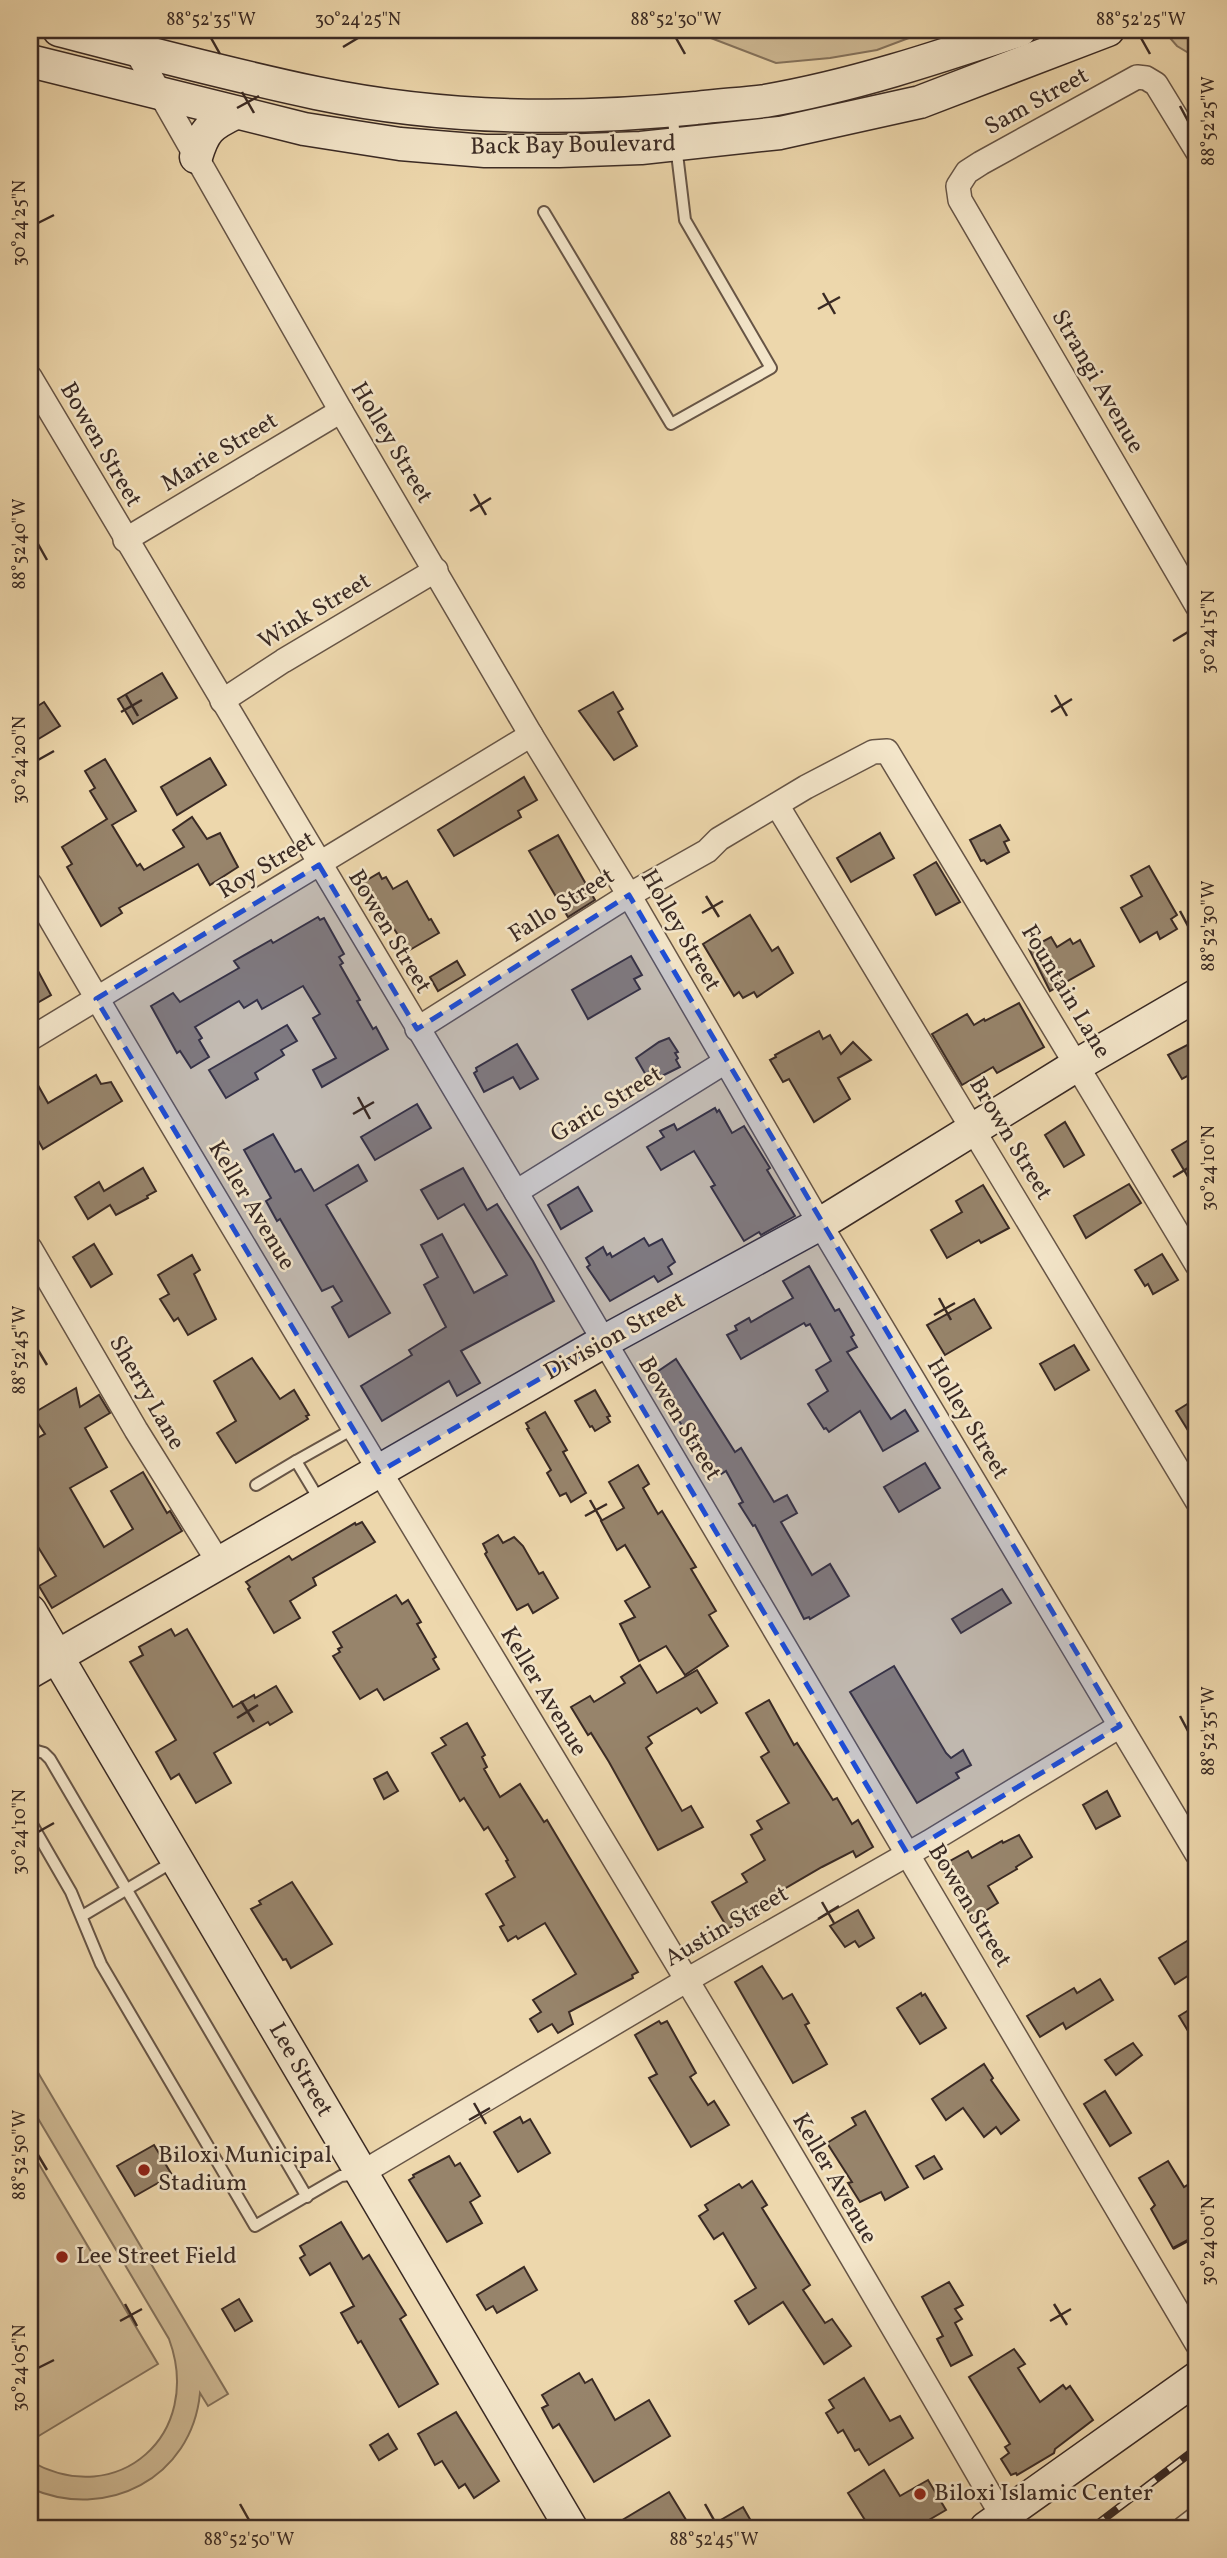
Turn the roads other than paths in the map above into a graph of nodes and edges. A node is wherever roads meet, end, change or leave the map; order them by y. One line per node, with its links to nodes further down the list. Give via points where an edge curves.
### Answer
1 (59, 30): 4 (main road, Back Bay Boulevard)
2 (1020, 30): 7 (main road, Back Bay Boulevard, via 905,69 765,101)
3 (1101, 33): 9 (main road, Back Bay Boulevard, via 920,102 780,133)
4 (130, 40): 6 (street, Holley Street); 7 (main road, Back Bay Boulevard, via 318,93 395,106 477,114)
5 (30, 61): 6 (main road, Back Bay Boulevard)
6 (160, 95): 8 (main road, Back Bay Boulevard); 11 (street, Holley Street)
7 (672, 110): 9 (lane)
8 (235, 113): 9 (main road, Back Bay Boulevard, via 400,144 485,151); 11 (main road, via 213,124 202,137)
9 (675, 145): 13 (lane, via 685,220 771,368 671,424)
10 (1197, 151): 12 (street, Sam Street, via 1156,84 1137,77 981,163)
11 (196, 157): 15 (street, Holley Street)
12 (960, 183): 18 (street, Strangi Avenue, via 961,200)
13 (544, 212)
14 (31, 381): 16 (street, Bowen Street)
15 (341, 411): 16 (street, Marie Street); 17 (street, Holley Street)
16 (125, 540): 19 (street, Bowen Street)
17 (436, 570): 19 (street, Wink Street); 20 (street, Holley Street)
18 (1197, 606)
19 (222, 701): 23 (street, Bowen Street)
20 (531, 735): 23 (street, Roy Street); 25 (street, Holley Street)
21 (884, 750): 22 (street, Fallo Street); 31 (street, Fountain Lane)
22 (777, 805): 25 (street, Fallo Street); 32 (street, Brown Street)
23 (319, 865): 27 (street, Roy Street); 28 (street, Bowen Street)
24 (30, 884): 27 (street, Keller Avenue)
25 (629, 895): 28 (street, Fallo Street); 30 (street, Holley Street)
26 (1197, 995): 31 (main road, Division Street)
27 (96, 999): 29 (street, Roy Street); 38 (street, Keller Avenue)
28 (417, 1029): 33 (street, Bowen Street)
29 (30, 1040)
30 (725, 1062): 33 (street, Garic Street); 34 (street, Holley Street)
31 (1077, 1065): 32 (main road, Division Street); 36 (street, Fountain Lane)
32 (973, 1130): 34 (main road, Division Street); 42 (street, Brown Street)
33 (516, 1192): 37 (street, Bowen Street)
34 (820, 1224): 37 (main road, Division Street); 48 (street, Holley Street)
35 (30, 1248): 44 (street, Sherry Lane)
36 (1197, 1265)
37 (603, 1342): 40 (main road, Division Street); 51 (street, Bowen Street)
38 (353, 1429): 39 (lane); 40 (street, Keller Avenue)
39 (296, 1461): 41 (lane); 43 (lane)
40 (379, 1472): 43 (main road, Division Street); 56 (street, Keller Avenue)
41 (256, 1485)
42 (1197, 1501)
43 (322, 1503): 44 (main road, Division Street)
44 (219, 1563): 46 (main road, Division Street)
45 (30, 1611): 46 (main road, Lee Street)
46 (57, 1656): 47 (main road, Division Street); 53 (main road, Lee Street)
47 (30, 1672)
48 (1120, 1726): 51 (street, Austin Street); 52 (street, Holley Street)
49 (30, 1749): 54 (lane, via 50,1759)
50 (30, 1821): 55 (lane)
51 (907, 1853): 56 (street, Austin Street); 59 (street, Bowen Street)
52 (1197, 1854)
53 (177, 1860): 54 (lane); 57 (main road, Lee Street)
54 (127, 1890): 55 (lane); 58 (lane)
55 (82, 1916): 58 (lane, via 102,1964 256,2227)
56 (687, 1980): 57 (street, Austin Street); 62 (street, Keller Avenue)
57 (360, 2174): 58 (lane, via 341,2176); 63 (main road, Lee Street)
58 (307, 2197)
59 (1197, 2344)
60 (1197, 2378): 62 (main road)
61 (1197, 2518): 64 (street)
62 (999, 2524)
63 (571, 2528)
64 (1184, 2528)

